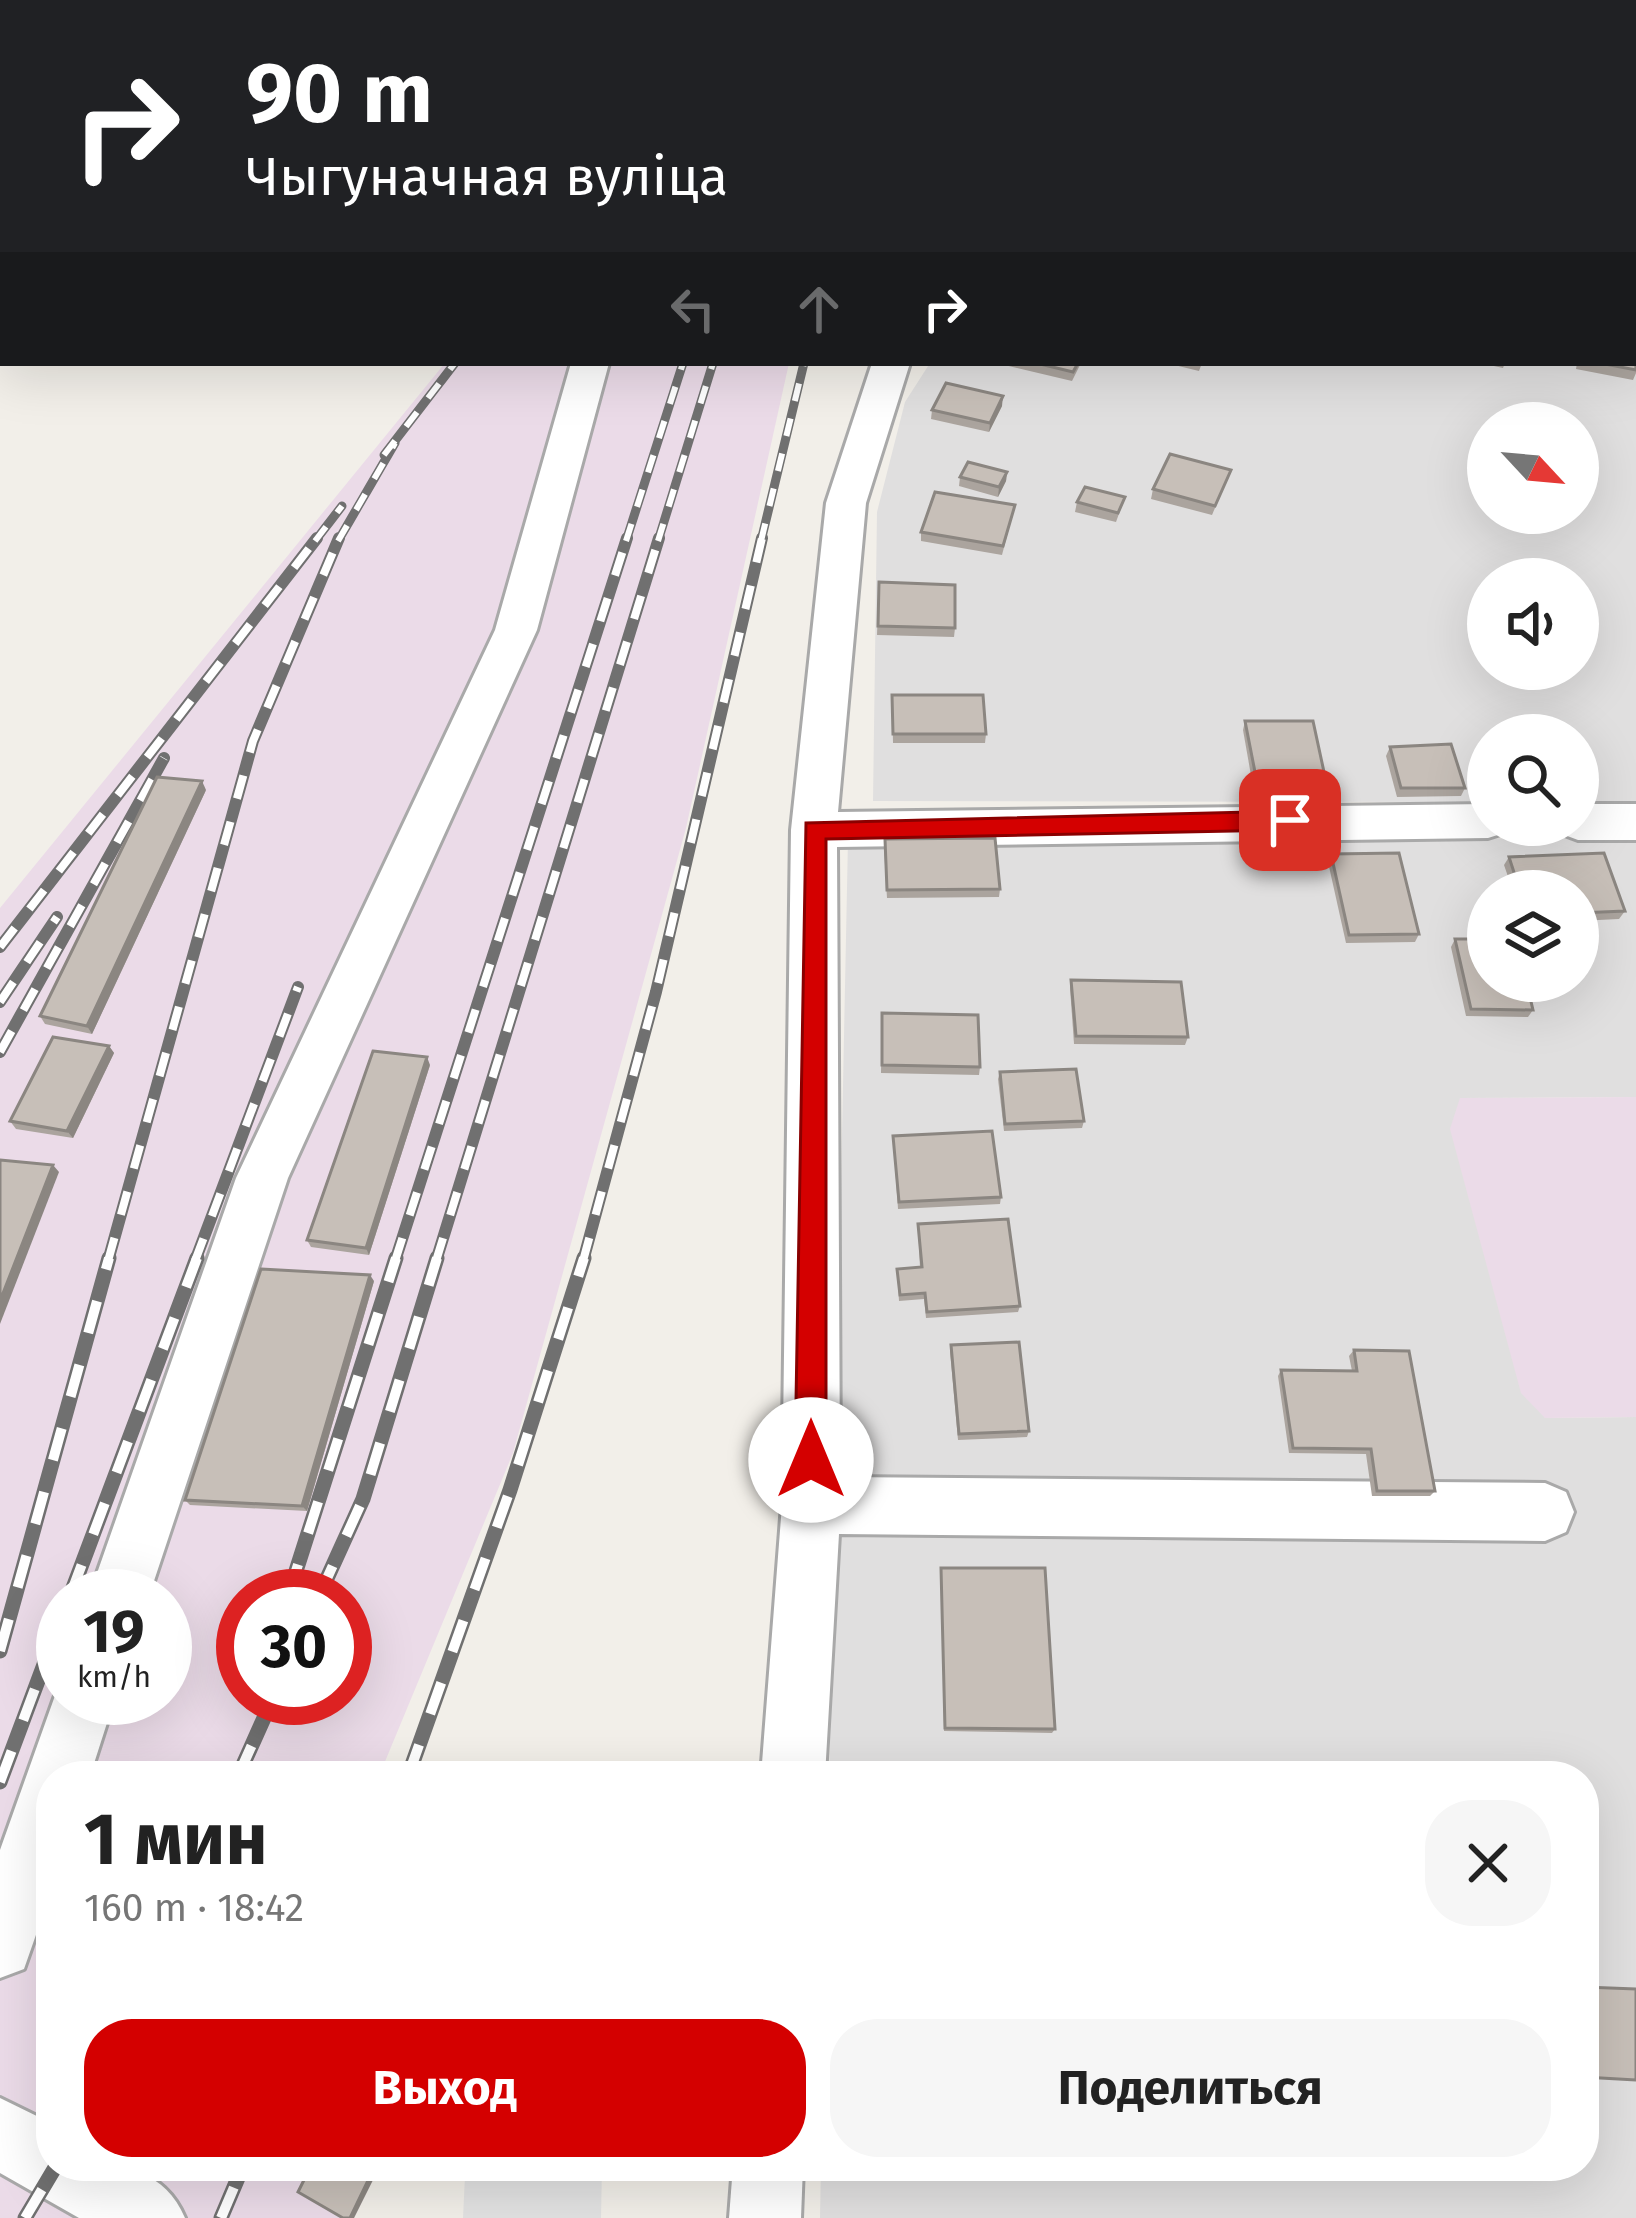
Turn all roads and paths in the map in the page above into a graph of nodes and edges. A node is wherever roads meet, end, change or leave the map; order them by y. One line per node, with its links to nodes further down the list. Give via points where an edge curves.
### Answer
1 (589, 366): 9 (street, via 516,630 262,1178)
2 (890, 366): 6 (street, via 846,503)
3 (1467, 821): 6 (street)
4 (1599, 822): 5 (street)
5 (1636, 823)
6 (814, 830): 7 (street)
7 (811, 1505): 8 (street); 12 (street)
8 (1545, 1512)
9 (128, 1569)
10 (75, 1725): 11 (street)
11 (63, 1761)
12 (794, 1761)
13 (36, 1840): 14 (street)
14 (0, 1945)
15 (0, 2133): 16 (street)
16 (36, 2154)
17 (84, 2181): 19 (street)
18 (767, 2181): 20 (street)
19 (149, 2218)
20 (765, 2218)

